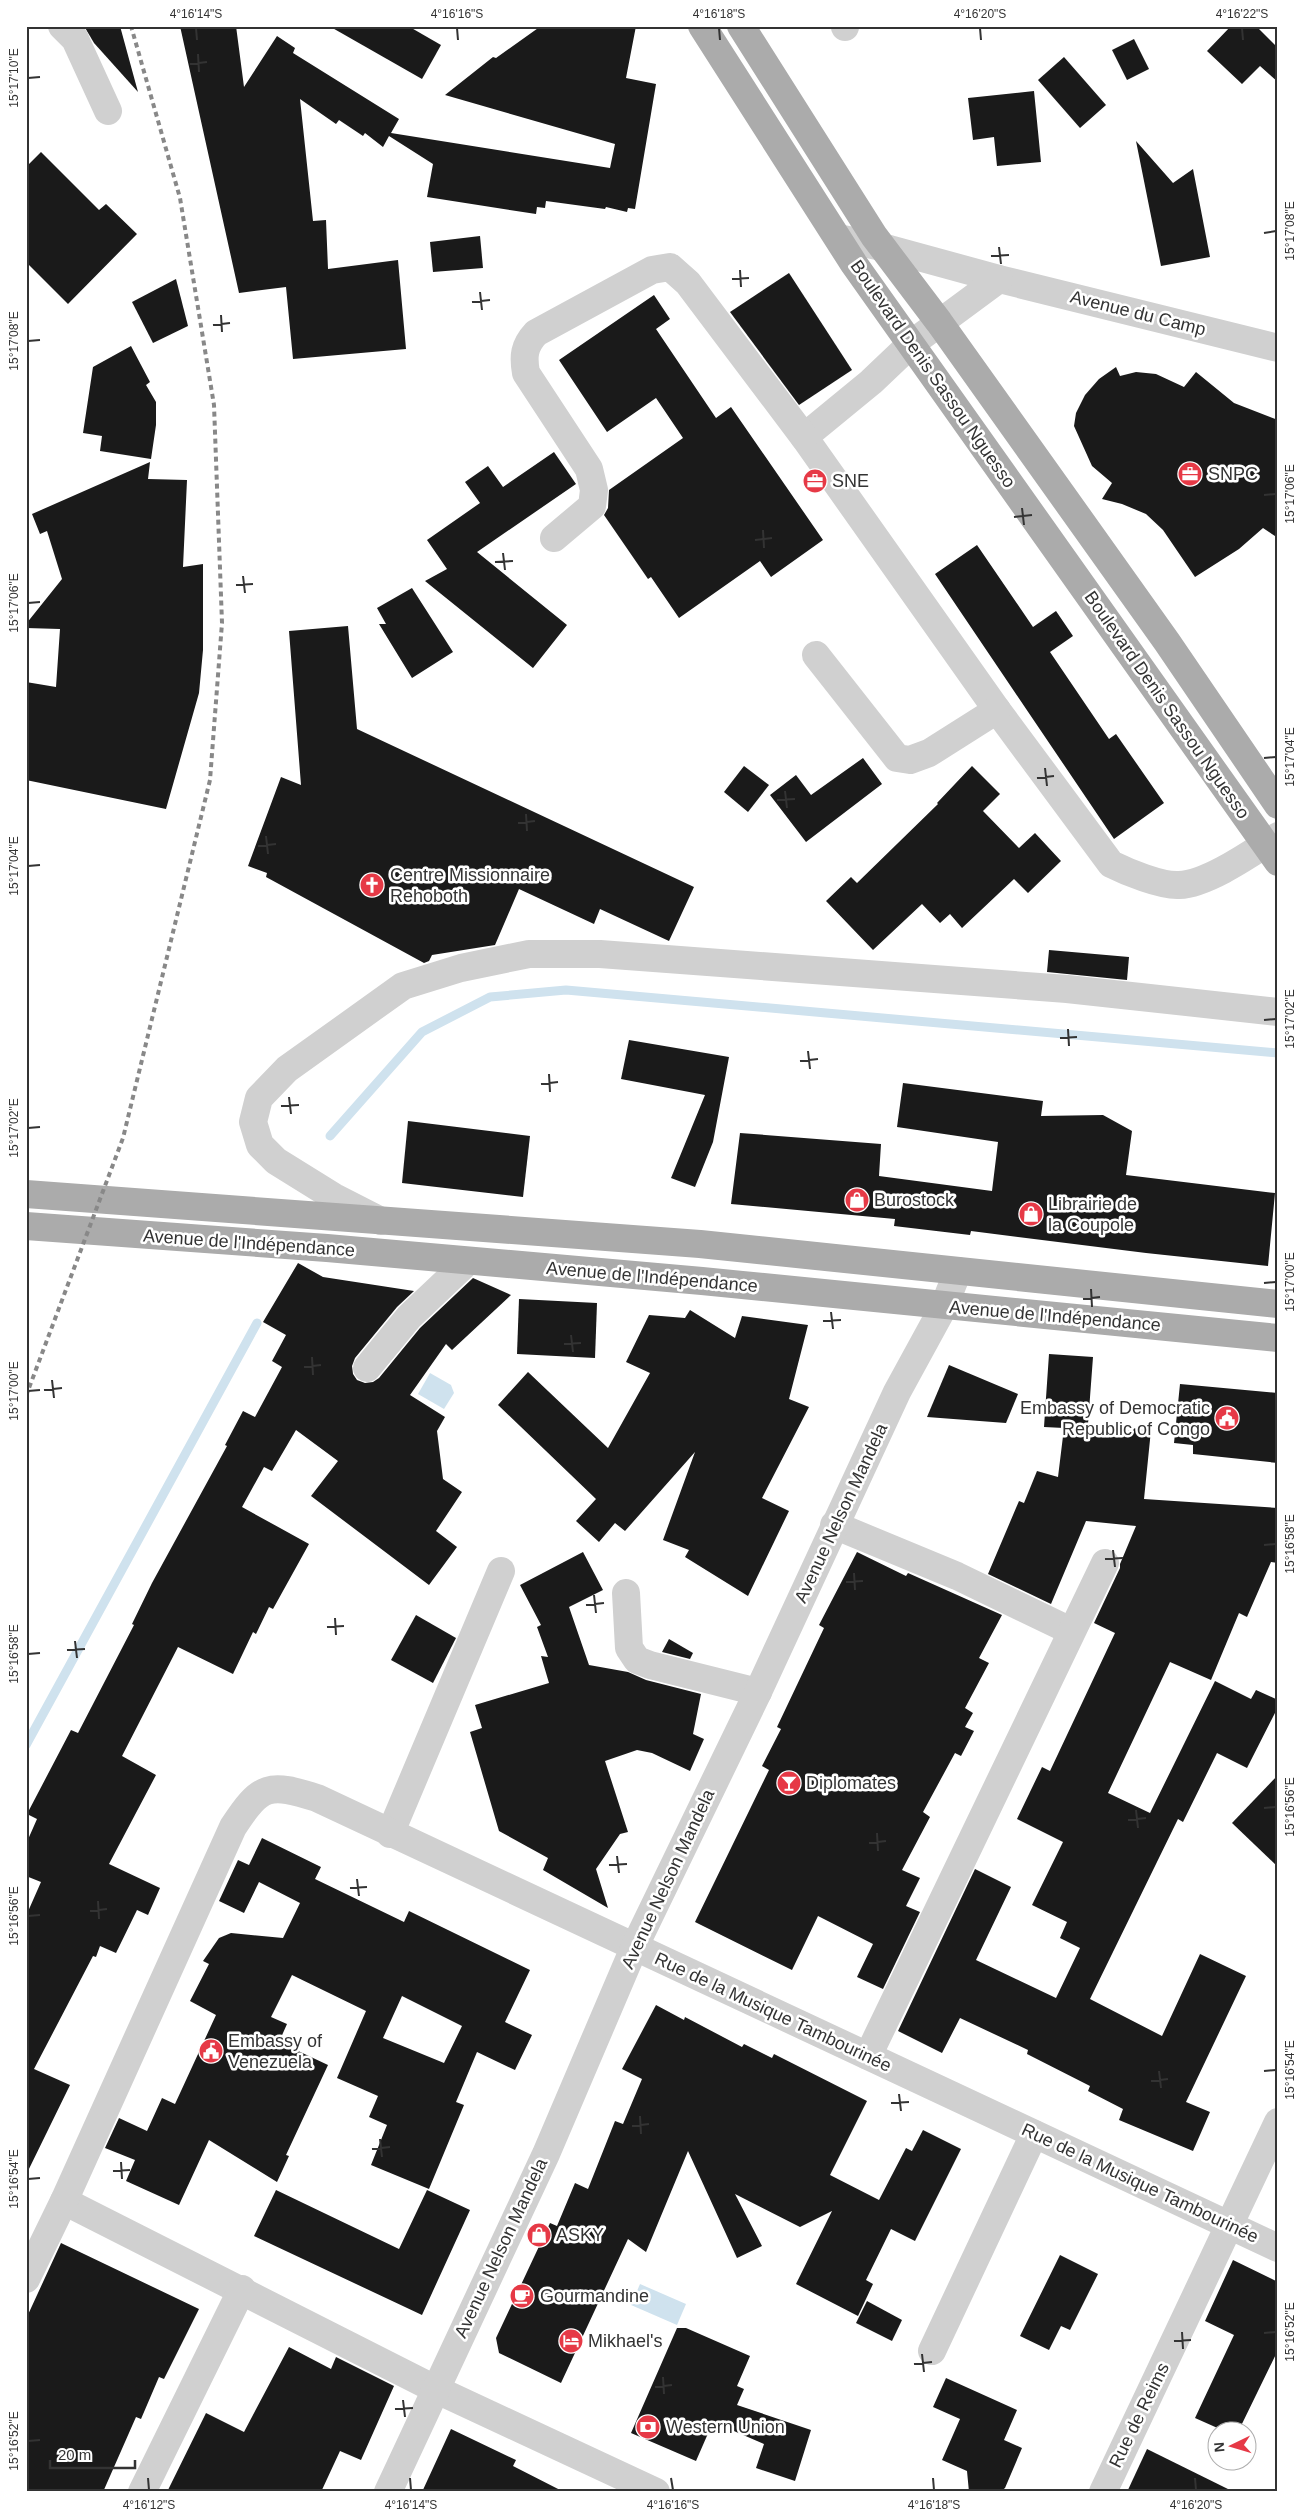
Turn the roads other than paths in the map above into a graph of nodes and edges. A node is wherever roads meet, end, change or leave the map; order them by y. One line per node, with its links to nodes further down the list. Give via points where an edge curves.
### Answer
1 (62, 26): 4 (street, via 75,39)
2 (741, 26): 6 (main road, Boulevard Denis Sassou Nguesso)
3 (707, 28): 5 (main road, Boulevard Denis Sassou Nguesso)
4 (108, 111)
5 (838, 238): 6 (street, Avenue du Camp); 9 (main road, Boulevard Denis Sassou Nguesso)
6 (882, 247): 7 (street, Avenue du Camp); 8 (main road, Boulevard Denis Sassou Nguesso)
7 (999, 279): 8 (street); 10 (street, Avenue du Camp)
8 (938, 322): 9 (street); 15 (main road, Boulevard Denis Sassou Nguesso, via 1167,642)
9 (911, 344): 11 (street); 16 (main road, Boulevard Denis Sassou Nguesso)
10 (1278, 348)
11 (804, 437): 12 (street, via 688,283 670,267 652,270 536,333 526,344 526,372 589,469 594,490 592,506); 14 (street)
12 (554, 538)
13 (816, 655): 14 (street, via 897,758 910,760 929,753)
14 (996, 710): 16 (street, via 1099,850 1111,864 1131,874 1178,886 1200,882)
15 (1278, 805)
16 (1274, 847)
17 (1278, 1012): 19 (street, via 1067,989 600,954 529,954 461,968 402,986 287,1069 259,1098 253,1122 260,1144 284,1166)
18 (26, 1194): 19 (main road, Avenue de l'Indépendance)
19 (381, 1221): 22 (main road, Avenue de l'Indépendance, via 700,1244)
20 (26, 1226): 21 (main road, Avenue de l'Indépendance, via 327,1248)
21 (468, 1262): 24 (main road, Avenue de l'Indépendance, via 702,1281); 26 (street, via 409,1317)
22 (958, 1271): 23 (main road, Avenue de l'Indépendance); 24 (street, Avenue Nelson Mandela)
23 (1278, 1304)
24 (944, 1306): 25 (main road, Avenue de l'Indépendance); 27 (street, Avenue Nelson Mandela, via 897,1392)
25 (1278, 1338)
26 (367, 1368)
27 (834, 1525): 31 (street, via 957,1576); 32 (street, Avenue Nelson Mandela)
28 (1105, 1563): 31 (street)
29 (501, 1571): 33 (street)
30 (626, 1593): 32 (street, via 629,1648 637,1660)
31 (1071, 1631): 35 (street)
32 (758, 1692): 34 (street, Avenue Nelson Mandela)
33 (390, 1834): 34 (street, Rue de la Musique Tambourinée); 38 (street, Rue de la Musique Tambourinée, via 317,1798 289,1790 265,1790 249,1802 233,1826)
34 (634, 1948): 35 (street, Rue de la Musique Tambourinée); 44 (street, Avenue Nelson Mandela, via 546,2154)
35 (868, 2056): 37 (street, Rue de la Musique Tambourinée)
36 (1278, 2122): 39 (street, Rue de Reims)
37 (1034, 2134): 39 (street, Rue de la Musique Tambourinée); 43 (street)
38 (64, 2201): 41 (street); 42 (street)
39 (1231, 2225): 40 (street, Rue de la Musique Tambourinée); 49 (street, Rue de Reims)
40 (1278, 2248)
41 (26, 2280)
42 (242, 2290): 44 (street); 46 (street)
43 (932, 2352)
44 (435, 2389): 45 (street); 47 (street, Avenue Nelson Mandela)
45 (626, 2485): 48 (street)
46 (142, 2492)
47 (388, 2492)
48 (656, 2492)
49 (1103, 2492)

